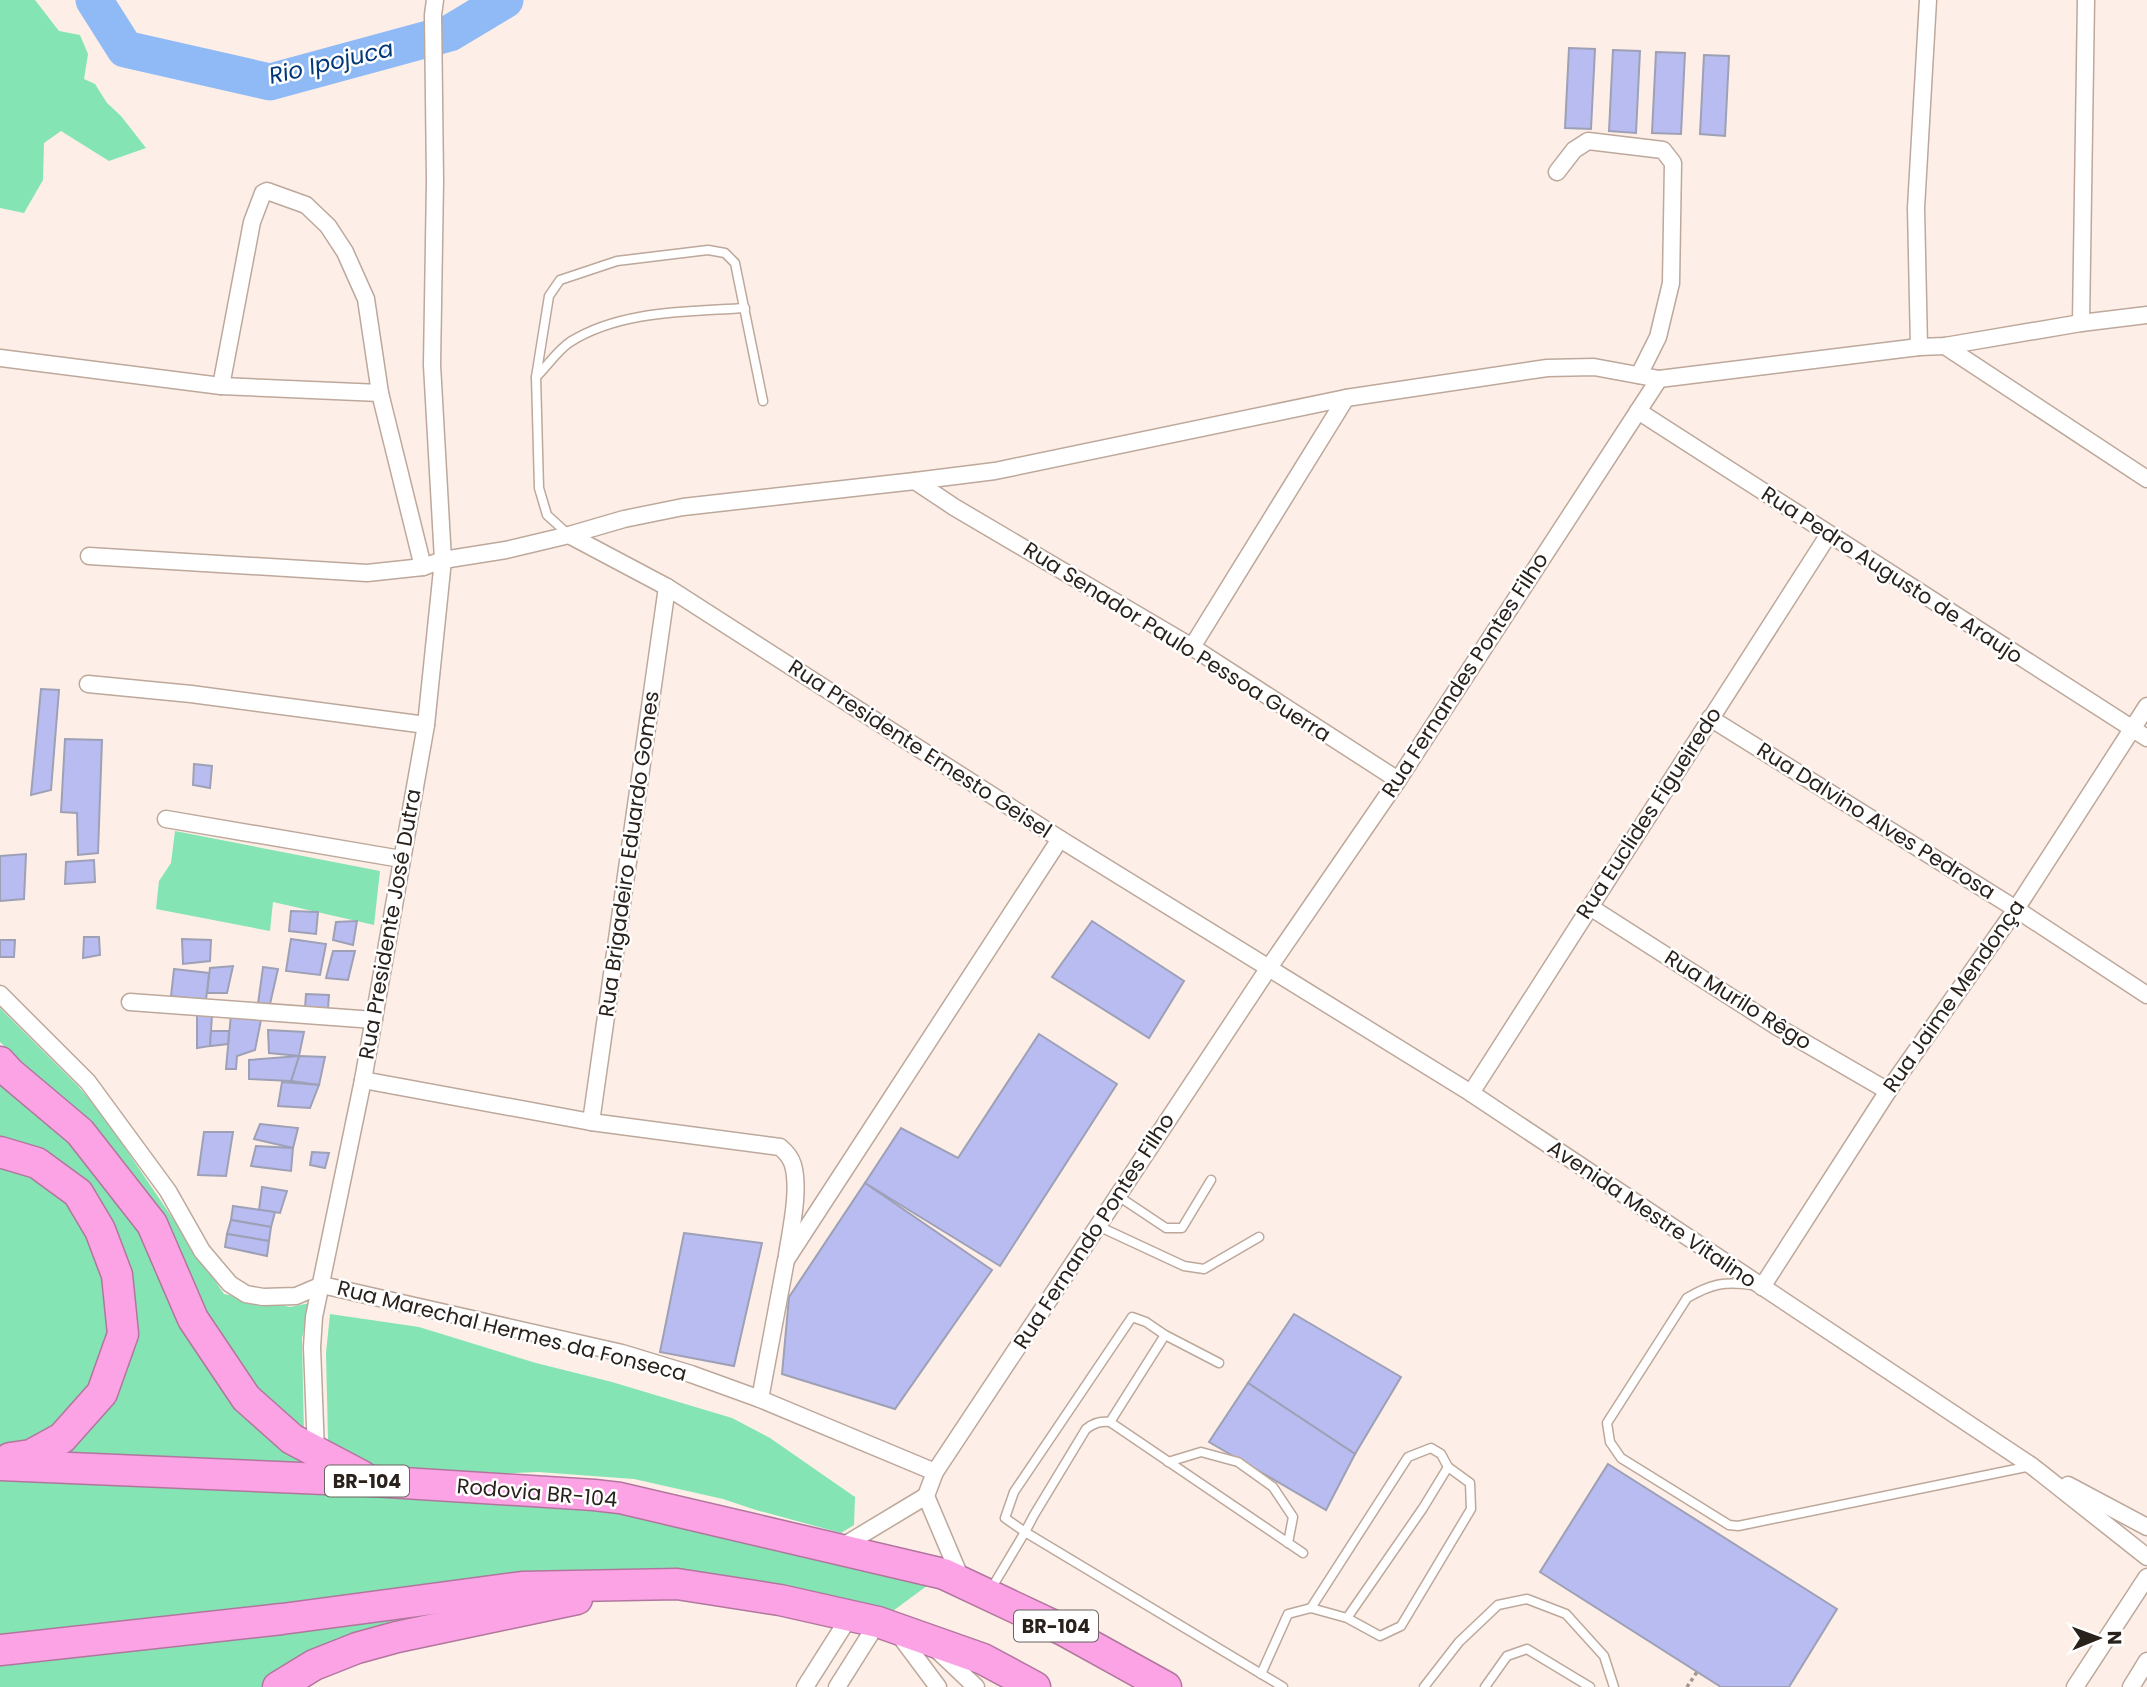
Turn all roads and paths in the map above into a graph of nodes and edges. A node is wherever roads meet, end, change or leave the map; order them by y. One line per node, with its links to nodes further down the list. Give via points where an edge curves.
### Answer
1 (1928, 0): 9 (street, via 1916,208)
2 (2087, 0): 7 (street)
3 (432, 5): 24 (street, Rua Presidente José Dutra, via 432,365)
4 (1557, 172): 11 (street, via 1574,150 1588,141 1663,150 1673,163 1671,283 1658,337)
5 (745, 308): 12 (lane, via 610,323 569,342); 12 (lane, via 735,262 725,253 708,250 617,261 560,280 549,296); 17 (lane)
6 (2147, 315): 7 (street)
7 (2081, 323): 8 (street)
8 (1945, 346): 9 (street); 19 (street)
9 (1919, 347): 13 (street)
10 (0, 358): 14 (street)
11 (1639, 375): 13 (street); 16 (street, via 1594,367 1547,368)
12 (536, 377): 22 (lane, via 539,488 547,515)
13 (1659, 379): 18 (street, Rua Fernandes Pontes Filho)
14 (221, 386): 15 (street); 15 (street, via 252,222 267,191 306,205 328,226 345,252 366,299)
15 (380, 393): 25 (street)
16 (1346, 398): 20 (street, via 995,471); 27 (street)
17 (762, 401)
18 (1638, 411): 21 (street, Rua Pedro Augusto de Araujo); 34 (street, Rua Fernandes Pontes Filho)
19 (2147, 479)
20 (915, 481): 22 (street, via 683,507); 27 (street, Rua Senador Paulo Pessoa Guerra)
21 (1829, 534): 30 (street, Rua Euclides Figueiredo); 32 (street, Rua Pedro Augusto de Araujo)
22 (569, 535): 24 (street); 26 (street, Rua Presidente Ernesto Geisel)
23 (89, 556): 25 (street, via 367,573)
24 (443, 560): 25 (street); 31 (street, Rua Presidente José Dutra)
25 (423, 567)
26 (667, 587): 36 (street, Rua Presidente Ernesto Geisel); 49 (street, Rua Brigadeiro Eduardo Gomes)
27 (1192, 647): 34 (street, Rua Senador Paulo Pessoa Guerra)
28 (88, 684): 31 (street)
29 (2147, 706): 32 (street, Rua Jaime Mendonça)
30 (1710, 718): 38 (street, Rua Euclides Figueiredo); 39 (street, Rua Dalvino Alves Pedrosa)
31 (426, 725): 37 (street, Rua Presidente José Dutra)
32 (2132, 728): 33 (street, Rua Pedro Augusto de Araujo); 39 (street, Rua Jaime Mendonça)
33 (2147, 738)
34 (1398, 780): 40 (street, Rua Fernandes Pontes Filho)
35 (166, 818): 37 (street)
36 (1060, 839): 40 (street, Rua Presidente Ernesto Geisel); 55 (street)
37 (401, 859): 44 (street, Rua Presidente José Dutra)
38 (1590, 907): 47 (street, Rua Murilo Rêgo, via 1776,1026); 48 (street, Rua Euclides Figueiredo)
39 (2017, 909): 42 (street, Rua Dalvino Alves Pedrosa); 47 (street, Rua Jaime Mendonça)
40 (1268, 969): 48 (street, Avenida Mestre Vitalino); 52 (street, Rua Fernando Pontes Filho)
41 (0, 994): 56 (street, via 88,1082 168,1191 202,1251 230,1284 263,1297 296,1296)
42 (2147, 995)
43 (131, 1002): 44 (street)
44 (374, 1020): 46 (street, Rua Presidente José Dutra)
45 (0, 1062): 62 (highway, via 80,1132 152,1224 193,1319 246,1398 292,1439)
46 (363, 1080): 49 (street); 56 (street, Rua Presidente José Dutra)
47 (1888, 1091): 57 (street, Rua Jaime Mendonça)
48 (1471, 1093): 57 (street, Avenida Mestre Vitalino)
49 (591, 1122): 55 (street, via 780,1147 793,1166)
50 (0, 1152): 64 (highway, via 37,1163 78,1194 100,1230 117,1275 123,1334 102,1393 62,1438 31,1455)
51 (1211, 1180): 52 (lane, via 1182,1228 1166,1228)
52 (1118, 1196): 53 (street, Rua Fernando Pontes Filho)
53 (1098, 1226): 54 (lane, via 1184,1266 1204,1269); 67 (street, Rua Fernando Pontes Filho)
54 (1259, 1237)
55 (786, 1261): 60 (street)
56 (322, 1285): 60 (street, Rua Marechal Hermes da Fonseca, via 622,1353); 62 (street, Rua Presidente José Dutra, via 312,1347)
57 (1762, 1287): 65 (street, Avenida Mestre Vitalino); 65 (lane, via 1730,1282 1705,1287 1687,1298 1607,1423 1610,1442 1621,1458 1729,1525 1738,1526)
58 (1165, 1335): 59 (lane); 61 (lane); 71 (lane, via 1132,1317 1014,1492 1005,1518)
59 (1219, 1363)
60 (760, 1399): 67 (street, Rua Marechal Hermes da Fonseca)
61 (1110, 1422): 63 (lane); 71 (lane, via 1094,1423 1086,1429)
62 (316, 1452): 68 (highway)
63 (1168, 1462): 72 (lane); 72 (lane, via 1201,1452 1238,1462 1273,1487 1293,1517)
64 (0, 1463): 68 (highway, Rodovia BR-104 / BR-104)
65 (2032, 1466): 70 (street, Avenida Mestre Vitalino); 75 (street, Avenida Mestre Vitalino)
66 (1448, 1467): 79 (lane, via 1431,1448 1408,1457); 80 (lane); 80 (lane, via 1470,1483 1471,1509 1401,1626 1380,1636)
67 (935, 1472): 69 (street, Rua Fernando Pontes Filho)
68 (372, 1481): 73 (highway, Rodovia BR-104 / BR-104, via 594,1494)
69 (926, 1496): 73 (street); 78 (street)
70 (2147, 1527)
71 (1025, 1532): 78 (lane); 86 (lane)
72 (1288, 1543): 74 (lane)
73 (837, 1549): 78 (highway, Rodovia BR-104 / BR-104, via 944,1574)
74 (1303, 1553)
75 (2147, 1557)
76 (2147, 1577): 100 (street)
77 (647, 1585): 81 (highway, BR-104, via 677,1584 780,1600); 83 (highway, BR-104, via 522,1587); 87 (highway, via 357,1648 314,1665)
78 (975, 1588): 93 (highway, Rodovia BR-104 / BR-104)
79 (1311, 1608): 80 (lane); 86 (lane, via 1288,1614)
80 (1347, 1618)
81 (874, 1622): 82 (highway, BR-104); 88 (street); 89 (street); 90 (street)
82 (924, 1639): 91 (street); 92 (highway, BR-104, via 983,1659)
83 (0, 1650)
84 (2147, 1661): 101 (street)
85 (1698, 1672): 99 (path)
86 (1261, 1674): 94 (lane)
87 (278, 1687)
88 (805, 1687)
89 (837, 1687)
90 (938, 1687)
91 (975, 1687)
92 (1035, 1687)
93 (1166, 1687)
94 (1283, 1687)
95 (1424, 1687): 98 (lane, via 1459,1642 1498,1605 1527,1599 1566,1614 1604,1656)
96 (1485, 1687): 97 (lane, via 1507,1656 1527,1648)
97 (1590, 1687)
98 (1614, 1687)
99 (1687, 1687)
100 (2075, 1687)
101 (2131, 1687)

